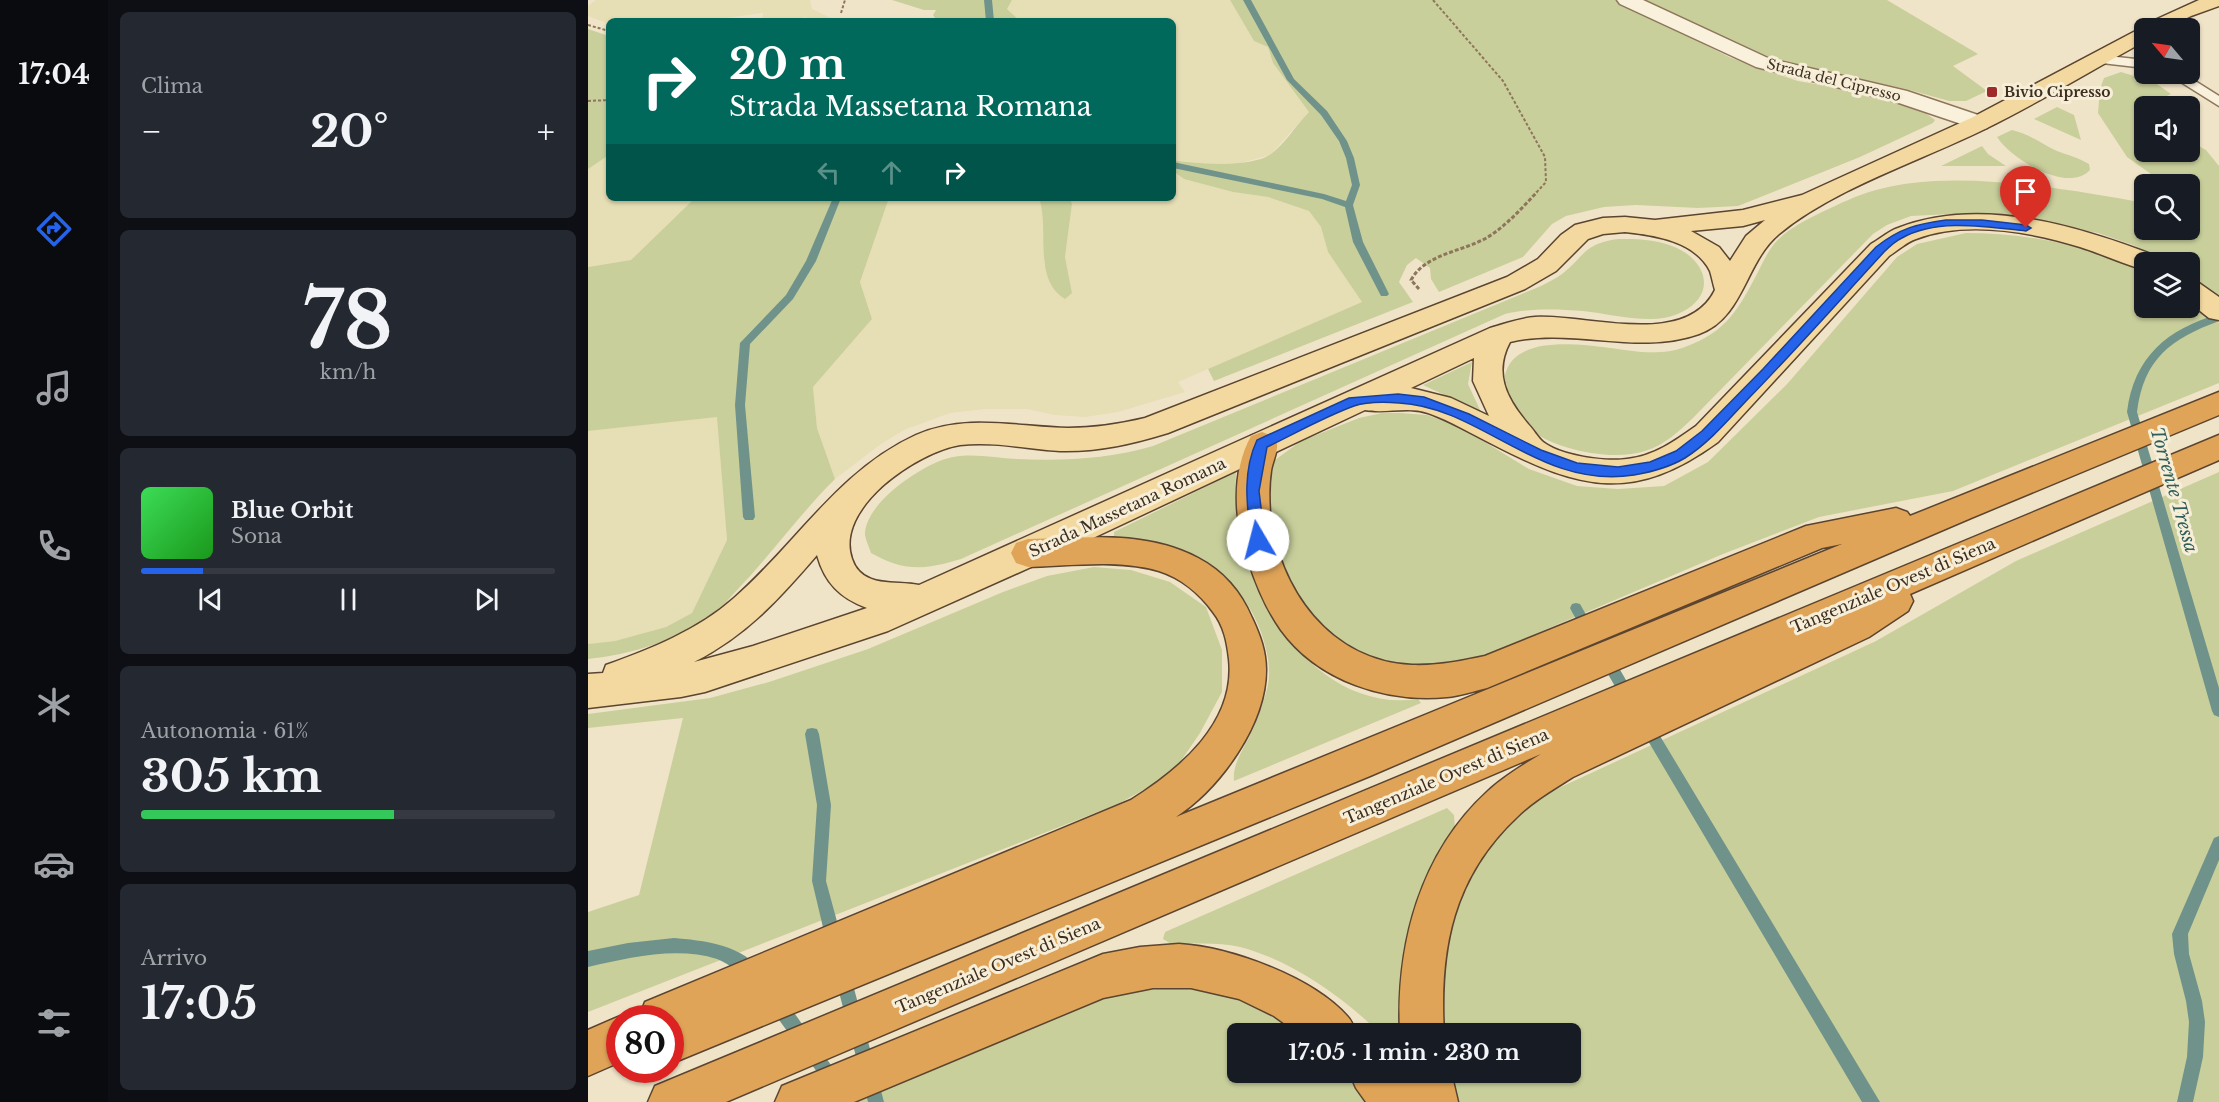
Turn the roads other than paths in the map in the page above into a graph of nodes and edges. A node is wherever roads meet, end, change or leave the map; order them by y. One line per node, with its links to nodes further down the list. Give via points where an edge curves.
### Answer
1 (1628, 0): 9 (street, Strada del Cipresso, via 1763,63 1899,96)
2 (2217, 0): 3 (main road)
3 (2172, 18)
4 (2134, 39): 5 (main road, Strada Massetana Romana)
5 (2098, 58): 6 (lane); 9 (main road, Strada Massetana Romana)
6 (2134, 63)
7 (2191, 84): 8 (lane)
8 (2219, 102)
9 (1978, 123): 10 (main road, Strada Massetana Romana)
10 (1811, 200): 11 (main road, Strada Massetana Romana, via 1743,218); 13 (main road, Strada Massetana Romana, via 1755,243)
11 (1652, 227): 13 (main road, Strada Massetana Romana, via 1708,251 1725,274); 20 (main road, Strada Massetana Romana, via 1615,224 1583,231 1537,272 1210,406 1138,431 1087,439 974,432 940,438 901,458)
12 (2134, 257): 19 (main road, via 2042,230 1965,222 1918,227 1897,236 1880,250 1732,409 1680,455 1652,467 1618,472 1576,468)
13 (1728, 289): 14 (main road, Strada Massetana Romana, via 1711,315 1681,331 1647,334 1533,327)
14 (1500, 335): 15 (main road, Strada Massetana Romana); 19 (main road, via 1489,358 1488,381 1504,417)
15 (1354, 401): 17 (main road, Strada Massetana Romana); 19 (main road, via 1424,401 1465,417)
16 (2219, 403): 21 (highway)
17 (1262, 444): 21 (highway, via 1252,491 1258,540 1281,603 1323,651 1370,673 1419,683 1463,680 1487,672 1818,535); 23 (main road, Strada Massetana Romana)
18 (2219, 447): 22 (highway, Tangenziale Ovest di Siena)
19 (1536, 454)
20 (857, 493): 24 (main road, Strada Massetana Romana, via 836,525 832,549 835,564 845,579 862,591); 25 (main road, Strada Massetana Romana, via 760,596 731,621 678,653)
21 (1960, 509): 29 (highway, via 1356,763)
22 (1986, 545): 28 (highway, via 1857,626 1559,764 1502,804 1464,849 1434,907 1423,950); 36 (highway, Tangenziale Ovest di Siena)
23 (1028, 553): 24 (main road, Strada Massetana Romana); 26 (highway, via 1149,555 1189,569 1217,590 1235,617 1245,645 1245,692 1236,723 1204,769 1177,795 1117,827)
24 (919, 599): 25 (main road, Strada Massetana Romana, via 876,620 727,670 681,681)
25 (588, 690)
26 (684, 1008)
27 (1320, 1023): 37 (highway, via 1295,1004 1237,977 1203,968 1131,969 1103,976)
28 (1421, 1023)
29 (684, 1036)
30 (606, 1045): 31 (highway)
31 (588, 1053)
32 (606, 1069): 33 (highway)
33 (588, 1076)
34 (1380, 1083): 38 (highway)
35 (1431, 1083): 39 (highway)
36 (671, 1102)
37 (798, 1102)
38 (1395, 1102)
39 (1435, 1102)

